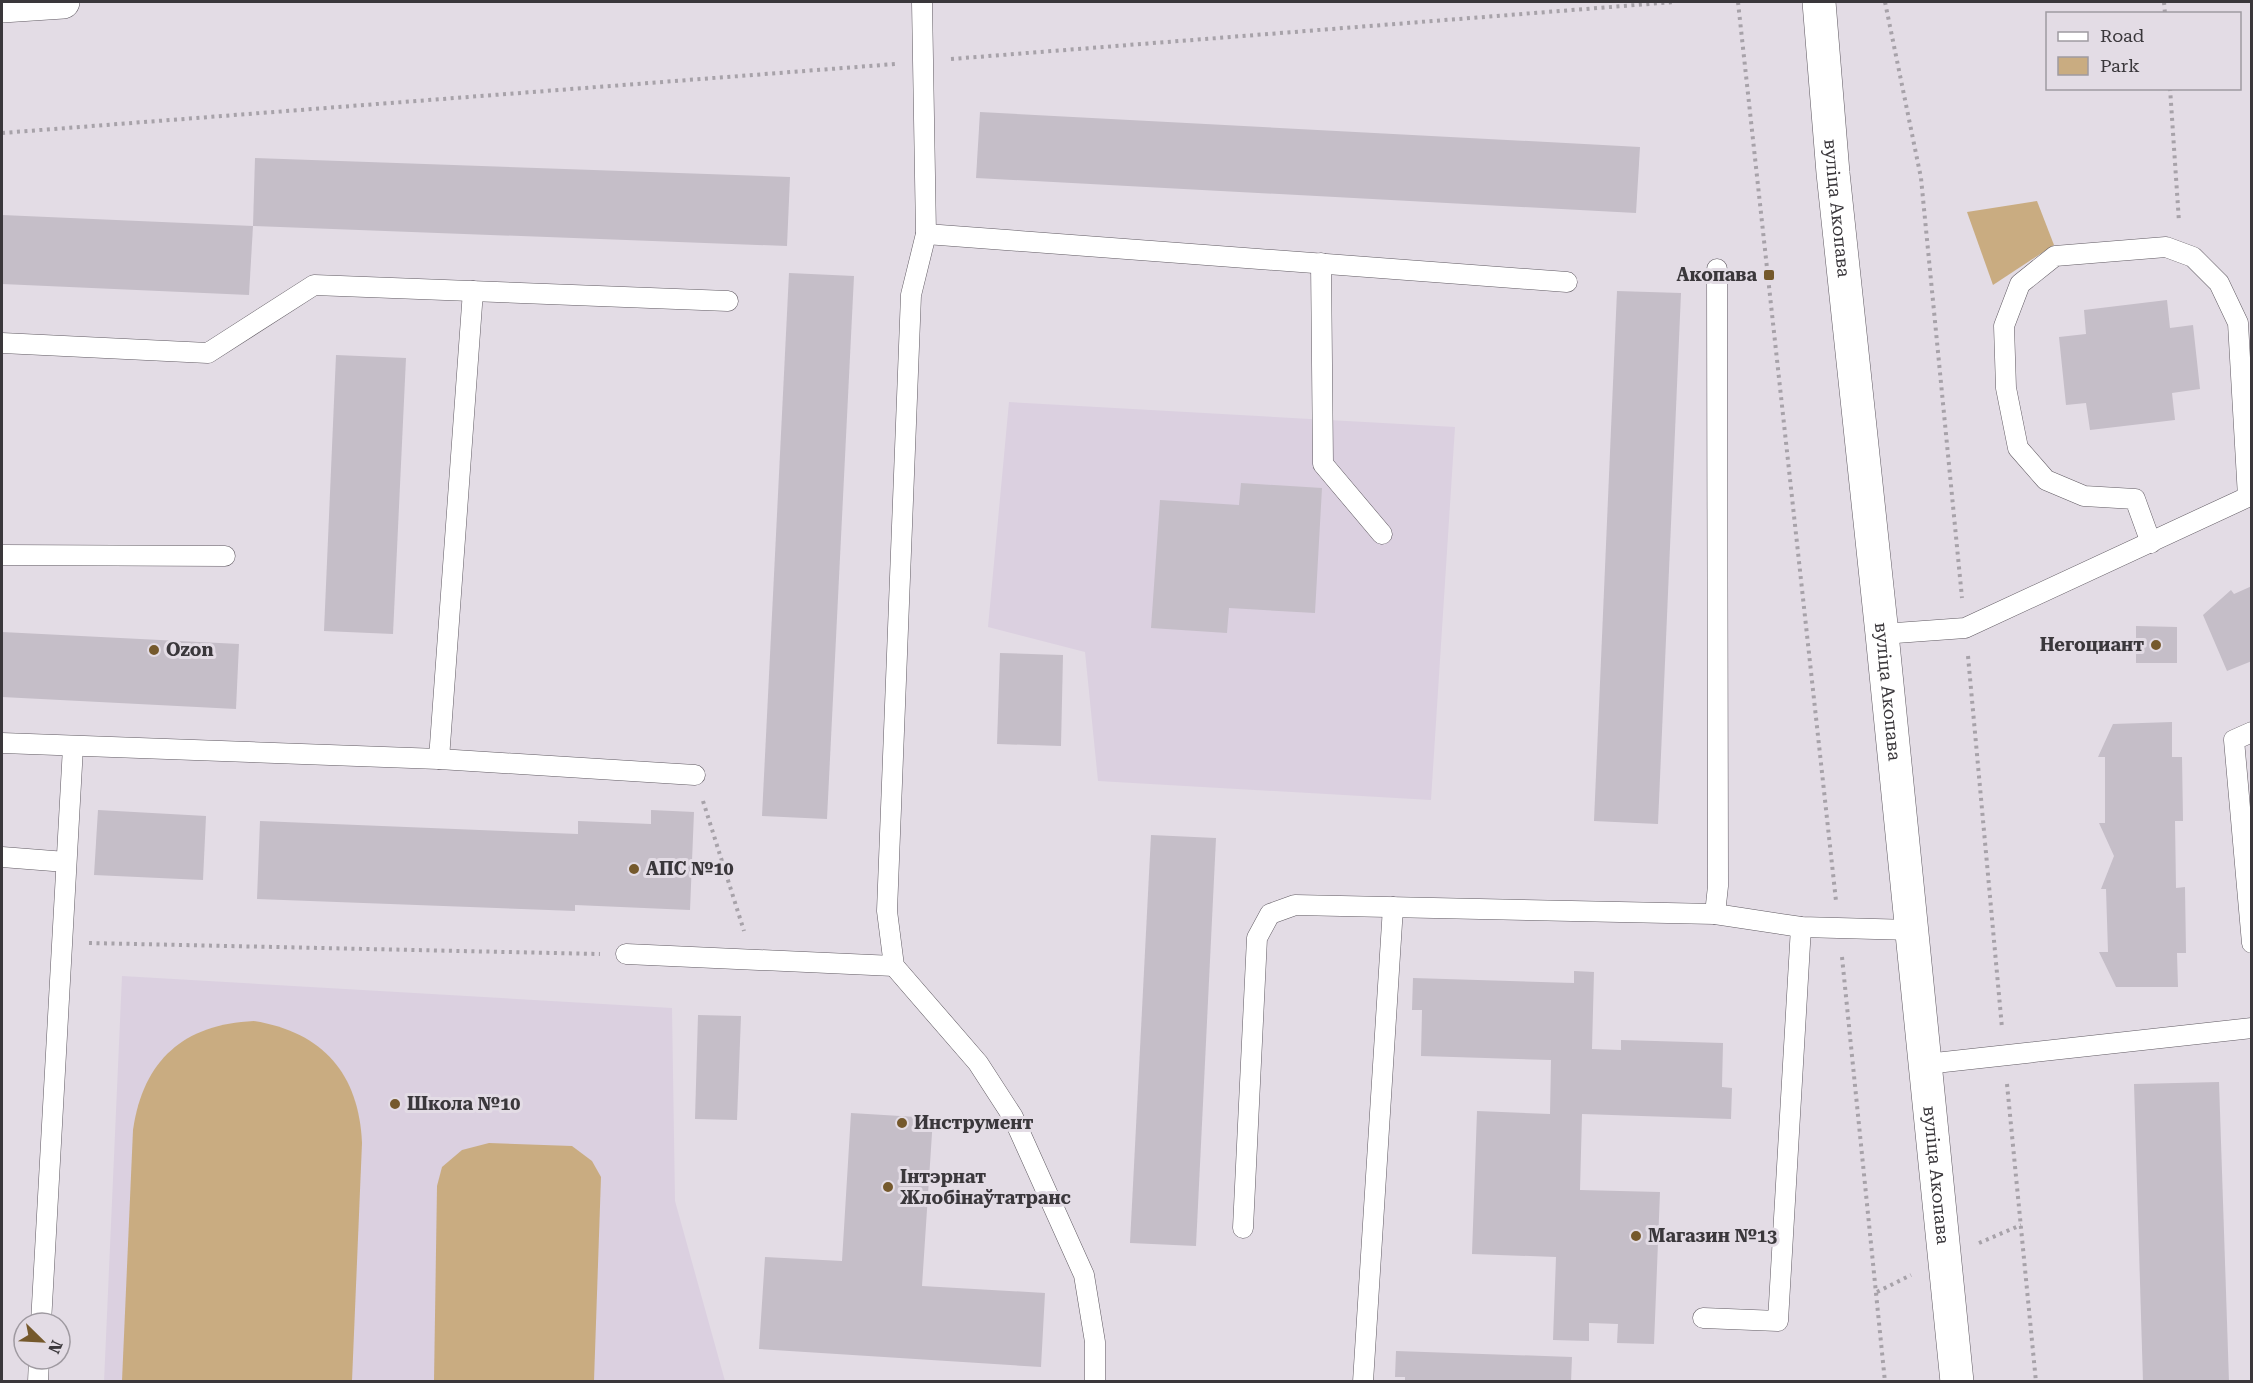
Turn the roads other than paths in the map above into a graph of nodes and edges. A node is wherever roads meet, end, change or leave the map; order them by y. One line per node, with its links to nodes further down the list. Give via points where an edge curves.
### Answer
1 (63, 2): 4 (main road)
2 (922, 2): 5 (lane)
3 (1819, 2): 17 (main road, вуліца Акопава, via 1833,173)
4 (2, 6)
5 (926, 234): 6 (lane); 31 (lane, via 911,295 887,911)
6 (1320, 263): 8 (lane); 13 (lane, via 1323,464)
7 (1717, 270): 26 (lane)
8 (1567, 282)
9 (473, 291): 10 (lane); 11 (lane, via 314,285 208,353); 21 (lane)
10 (728, 301)
11 (2, 343)
12 (2250, 496): 14 (lane); 14 (lane, via 2238,323 2219,283 2193,257 2166,247 2055,256 2020,284 2004,326 2006,388 2018,448 2046,480 2084,496 2134,499)
13 (1382, 534)
14 (2151, 543): 17 (lane, via 1965,628)
15 (2, 555): 16 (lane)
16 (225, 556)
17 (1882, 634): 28 (main road, вуліца Акопава)
18 (2252, 732): 29 (lane, via 2234,740)
19 (2, 743): 20 (lane)
20 (73, 747): 21 (lane); 24 (lane)
21 (440, 759): 22 (lane)
22 (695, 775)
23 (2, 857): 24 (lane)
24 (66, 862): 35 (lane)
25 (1393, 907): 26 (lane); 34 (lane, via 1295,905 1270,914 1257,938); 38 (lane)
26 (1715, 914): 27 (lane)
27 (1801, 927): 28 (lane); 36 (lane, via 1778,1321)
28 (1912, 930): 33 (main road, вуліца Акопава)
29 (2252, 943)
30 (626, 954): 31 (lane)
31 (894, 966): 37 (lane, via 978,1063 1013,1117 1084,1275 1095,1342)
32 (2252, 1028): 33 (lane)
33 (1926, 1064): 39 (main road, вуліца Акопава)
34 (1243, 1228)
35 (42, 1311)
36 (1703, 1318)
37 (1095, 1382)
38 (1363, 1382)
39 (1957, 1382)

